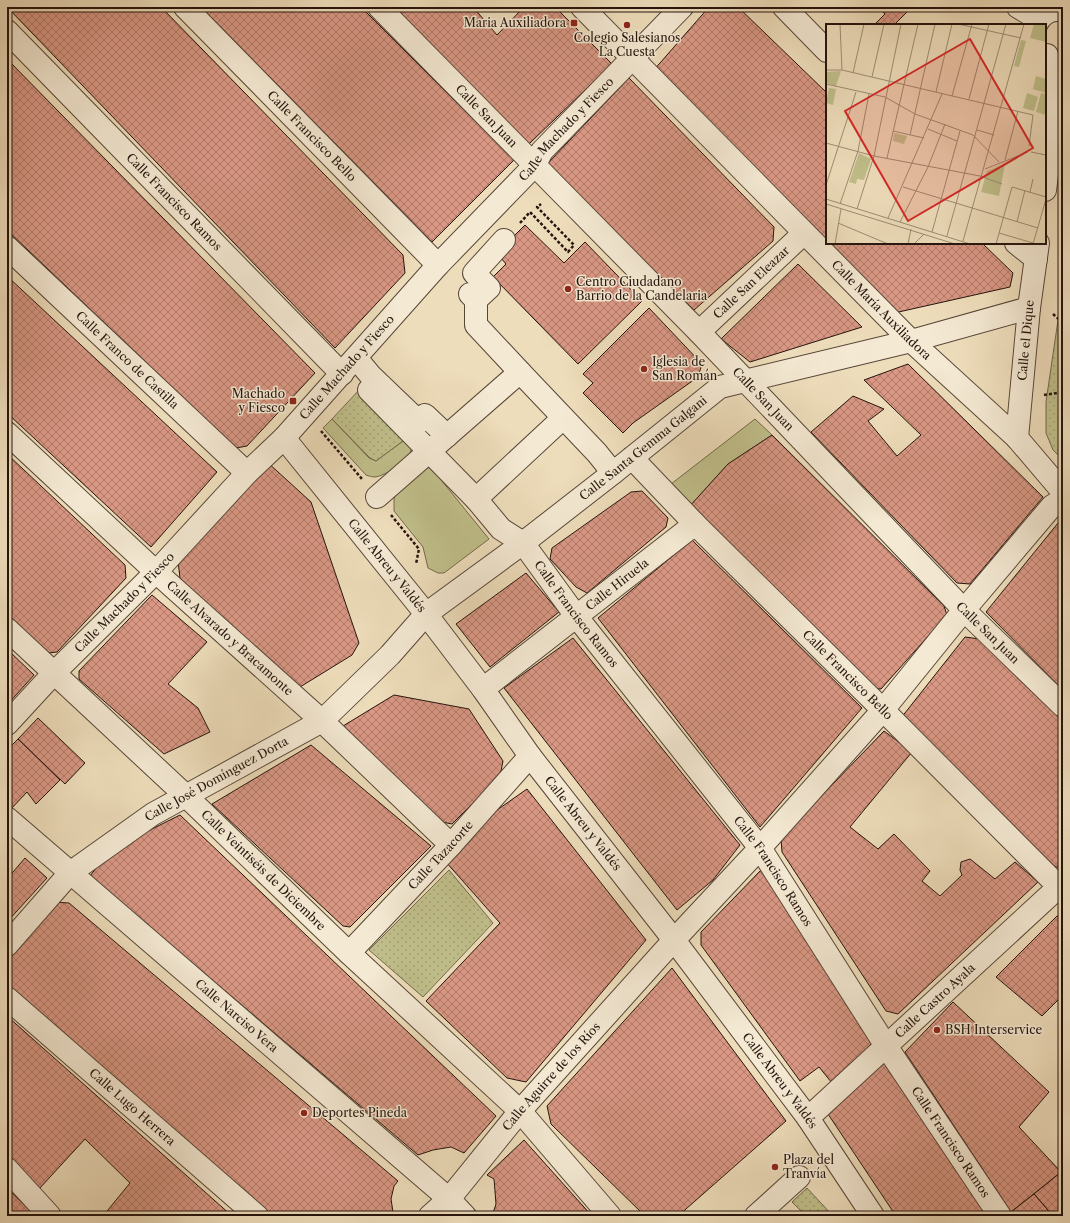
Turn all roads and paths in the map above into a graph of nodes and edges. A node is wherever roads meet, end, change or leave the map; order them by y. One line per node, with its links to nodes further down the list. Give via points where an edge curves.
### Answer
1 (185, 7): 21 (street, Calle Francisco Bello)
2 (379, 7): 14 (street, Calle San Juan)
3 (582, 7): 12 (street, Calle María Auxiliadora)
4 (682, 7): 12 (street, Calle Machado y Fiesco)
5 (784, 7): 10 (street)
6 (1018, 7): 8 (street)
7 (1063, 10): 8 (street, via 1050,10)
8 (1037, 22)
9 (7, 31): 25 (street, Calle Francisco Ramos)
10 (826, 50)
11 (1052, 55): 13 (street)
12 (632, 58): 14 (street, Calle Machado y Fiesco, via 542,151); 16 (street, Calle María Auxiliadora)
13 (1060, 89): 15 (street)
14 (534, 166): 21 (street, Calle Machado y Fiesco); 23 (street, Calle San Juan)
15 (1046, 183)
16 (804, 233): 23 (street, Calle San Eleazar); 24 (street, Calle María Auxiliadora)
17 (504, 240): 26 (street, via 474,273 488,288 473,297 476,325)
18 (1019, 244): 20 (street)
19 (7, 247): 36 (street, Calle Franco de Castilla)
20 (1037, 251): 22 (street, Calle el Dique)
21 (438, 265): 25 (street, Calle Machado y Fiesco)
22 (1029, 308): 24 (street, Calle Santa Gemma Galgani); 33 (street, Calle el Dique)
23 (699, 332): 27 (street, Calle San Juan)
24 (911, 341): 27 (street, Calle Santa Gemma Galgani); 33 (street, Calle María Auxiliadora)
25 (349, 366): 31 (street, Calle Francisco Ramos, via 371,376 419,422 425,415); 32 (street, Calle Machado y Fiesco)
26 (520, 372): 29 (street); 31 (street)
27 (747, 382): 35 (street, Calle Santa Gemma Galgani, via 720,387); 45 (street, Calle San Juan)
28 (368, 390): 34 (street)
29 (563, 418): 37 (street, via 597,453); 41 (street)
30 (7, 433): 44 (street, Calle Alvarado y Bracamonte)
31 (447, 436): 34 (street)
32 (284, 438): 36 (street, Calle Machado y Fiesco); 46 (street, Calle Abreu y Valdés)
33 (1017, 438): 38 (street, Calle María Auxiliadora)
34 (428, 451): 39 (street); 41 (street)
35 (632, 458): 37 (street, Calle Santa Gemma Galgani); 42 (street, Calle Francisco Bello)
36 (247, 473): 44 (street, Calle Machado y Fiesco)
37 (613, 474): 43 (street, Calle Santa Gemma Galgani)
38 (1063, 492)
39 (377, 497)
40 (1063, 498): 45 (street, Calle Aguirre de los Ríos, via 1052,506)
41 (476, 499): 43 (street, via 501,529)
42 (696, 524): 47 (street, Calle Hiruela); 52 (street, Calle Francisco Bello)
43 (523, 543): 46 (street, Calle Santa Gemma Galgani); 47 (street, Calle Francisco Ramos)
44 (156, 572): 49 (street, Calle Machado y Fiesco); 53 (street, Calle Alvarado y Bracamonte)
45 (964, 610): 51 (street, Calle San Juan); 52 (street, Calle Aguirre de los Ríos)
46 (426, 614): 50 (street, Calle Abreu y Valdés); 53 (street, Calle José Domínguez Dorta, via 390,655)
47 (576, 616): 50 (street, Calle Hiruela); 59 (street, Calle Francisco Ramos)
48 (7, 628): 49 (street, Calle Veintiséis de Diciembre)
49 (54, 673): 54 (street, Calle Machado y Fiesco); 56 (street, Calle Veintiséis de Diciembre)
50 (483, 689): 55 (street, Calle Abreu y Valdés)
51 (1063, 706)
52 (883, 710): 59 (street, Calle Aguirre de los Ríos); 61 (street, Calle Francisco Bello)
53 (322, 721): 56 (street, Calle José Domínguez Dorta); 58 (street, Calle Alvarado y Bracamonte)
54 (7, 724)
55 (530, 756): 58 (street, Calle Tazacorte); 62 (street, Calle Abreu y Valdés)
56 (186, 796): 60 (street, Calle José Domínguez Dorta, via 153,814); 64 (street, Calle Veintiséis de Diciembre)
57 (7, 818): 60 (street, Calle Narciso Vera)
58 (451, 845): 64 (street, Calle Tazacorte)
59 (760, 848): 62 (street, Calle Aguirre de los Ríos); 66 (street, Calle Francisco Ramos)
60 (70, 873): 63 (street, Calle José Domínguez Dorta); 71 (street, Calle Narciso Vera)
61 (1062, 887): 66 (street, Calle Castro Ayala)
62 (674, 940): 67 (street, Calle Aguirre de los Ríos); 68 (street, Calle Abreu y Valdés)
63 (7, 945)
64 (349, 953): 67 (street, Calle Veintiséis de Diciembre)
65 (7, 998): 73 (street, Calle Lugo Herrera)
66 (886, 1046): 68 (street, Calle Castro Ayala); 79 (street, Calle Francisco Ramos)
67 (520, 1111): 71 (street, Calle Aguirre de los Ríos); 76 (street, Calle Veintiséis de Diciembre)
68 (808, 1118): 78 (street, Calle Abreu y Valdés)
69 (7, 1169): 72 (street)
70 (799, 1177): 77 (street)
71 (449, 1199): 74 (street, Calle Aguirre de los Ríos); 75 (street, Calle Narciso Vera)
72 (50, 1216)
73 (257, 1216)
74 (430, 1216)
75 (465, 1216)
76 (610, 1216)
77 (756, 1216)
78 (874, 1216)
79 (1000, 1216)

